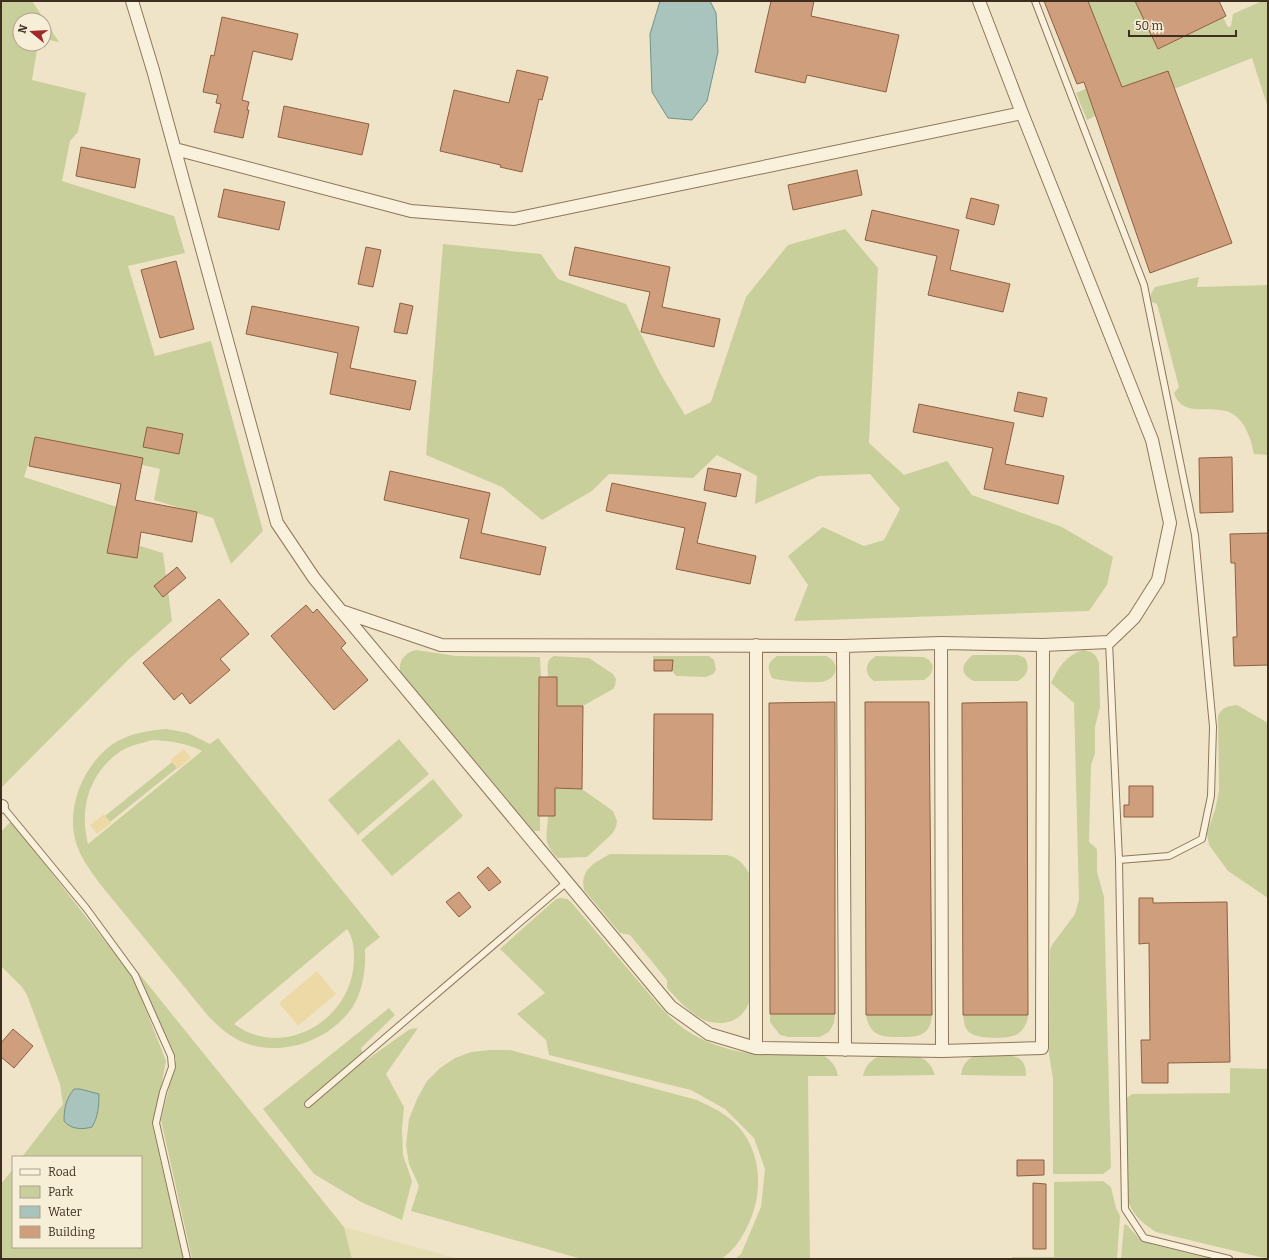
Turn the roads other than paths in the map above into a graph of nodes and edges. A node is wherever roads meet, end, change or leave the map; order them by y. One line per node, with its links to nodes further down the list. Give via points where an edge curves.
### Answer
1 (132, 1): 5 (street)
2 (979, 1): 4 (street)
3 (1035, 1): 13 (lane, via 1144,285 1195,535 1213,727 1211,796 1202,839 1169,856)
4 (1022, 113): 5 (street, via 514,219 411,211); 7 (street, via 1152,440 1170,523 1158,580 1134,618)
5 (175, 149): 6 (street, via 278,524 314,578)
6 (341, 611): 9 (street, via 441,645); 14 (street)
7 (1109, 642): 10 (street); 13 (lane)
8 (941, 643): 10 (street); 11 (street); 17 (street)
9 (756, 645): 11 (street); 15 (street)
10 (1043, 645): 17 (street, via 1042,1048)
11 (843, 646): 16 (street)
12 (2, 806): 19 (lane, via 86,908 135,975 171,1056 172,1067 156,1122)
13 (1119, 860): 20 (lane, via 1125,1209 1144,1238)
14 (567, 882): 15 (street, via 671,1007 709,1034); 18 (lane)
15 (756, 1048): 16 (street)
16 (845, 1050): 17 (street)
17 (942, 1051)
18 (308, 1104)
19 (186, 1259)
20 (1229, 1259)

